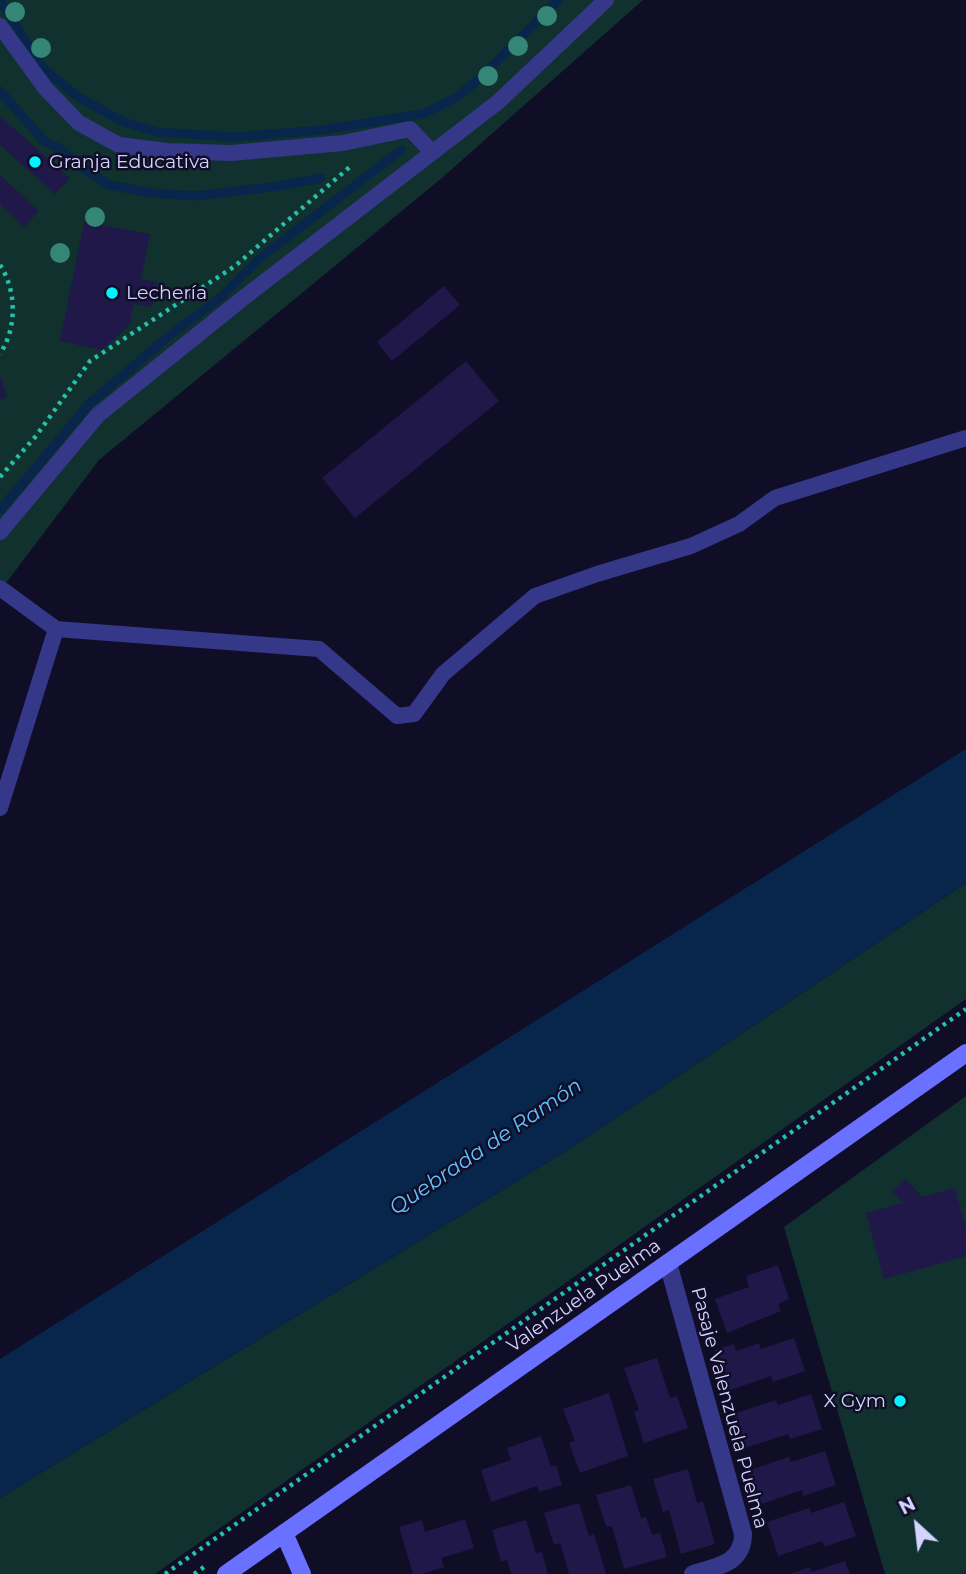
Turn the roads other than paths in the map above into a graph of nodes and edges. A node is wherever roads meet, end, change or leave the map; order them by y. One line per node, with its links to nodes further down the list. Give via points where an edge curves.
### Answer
1 (606, 0): 3 (lane, via 498,102)
2 (0, 26): 3 (lane, via 46,89 79,123 119,145 231,153 342,143 410,129)
3 (432, 152): 5 (lane, via 98,415)
4 (966, 438): 7 (lane, via 775,498 739,524 691,546 535,596 443,674 414,714 397,716 319,649)
5 (0, 532)
6 (0, 588): 7 (lane)
7 (56, 629): 8 (lane)
8 (0, 807)
9 (966, 1053): 10 (main road, Valenzuela Puelma)
10 (668, 1263): 11 (main road, Valenzuela Puelma); 14 (street, Pasaje Valenzuela Puelma, via 743,1534 735,1559)
11 (284, 1533): 12 (main road, Valenzuela Puelma); 13 (main road)
12 (226, 1574)
13 (302, 1574)
14 (693, 1574)

